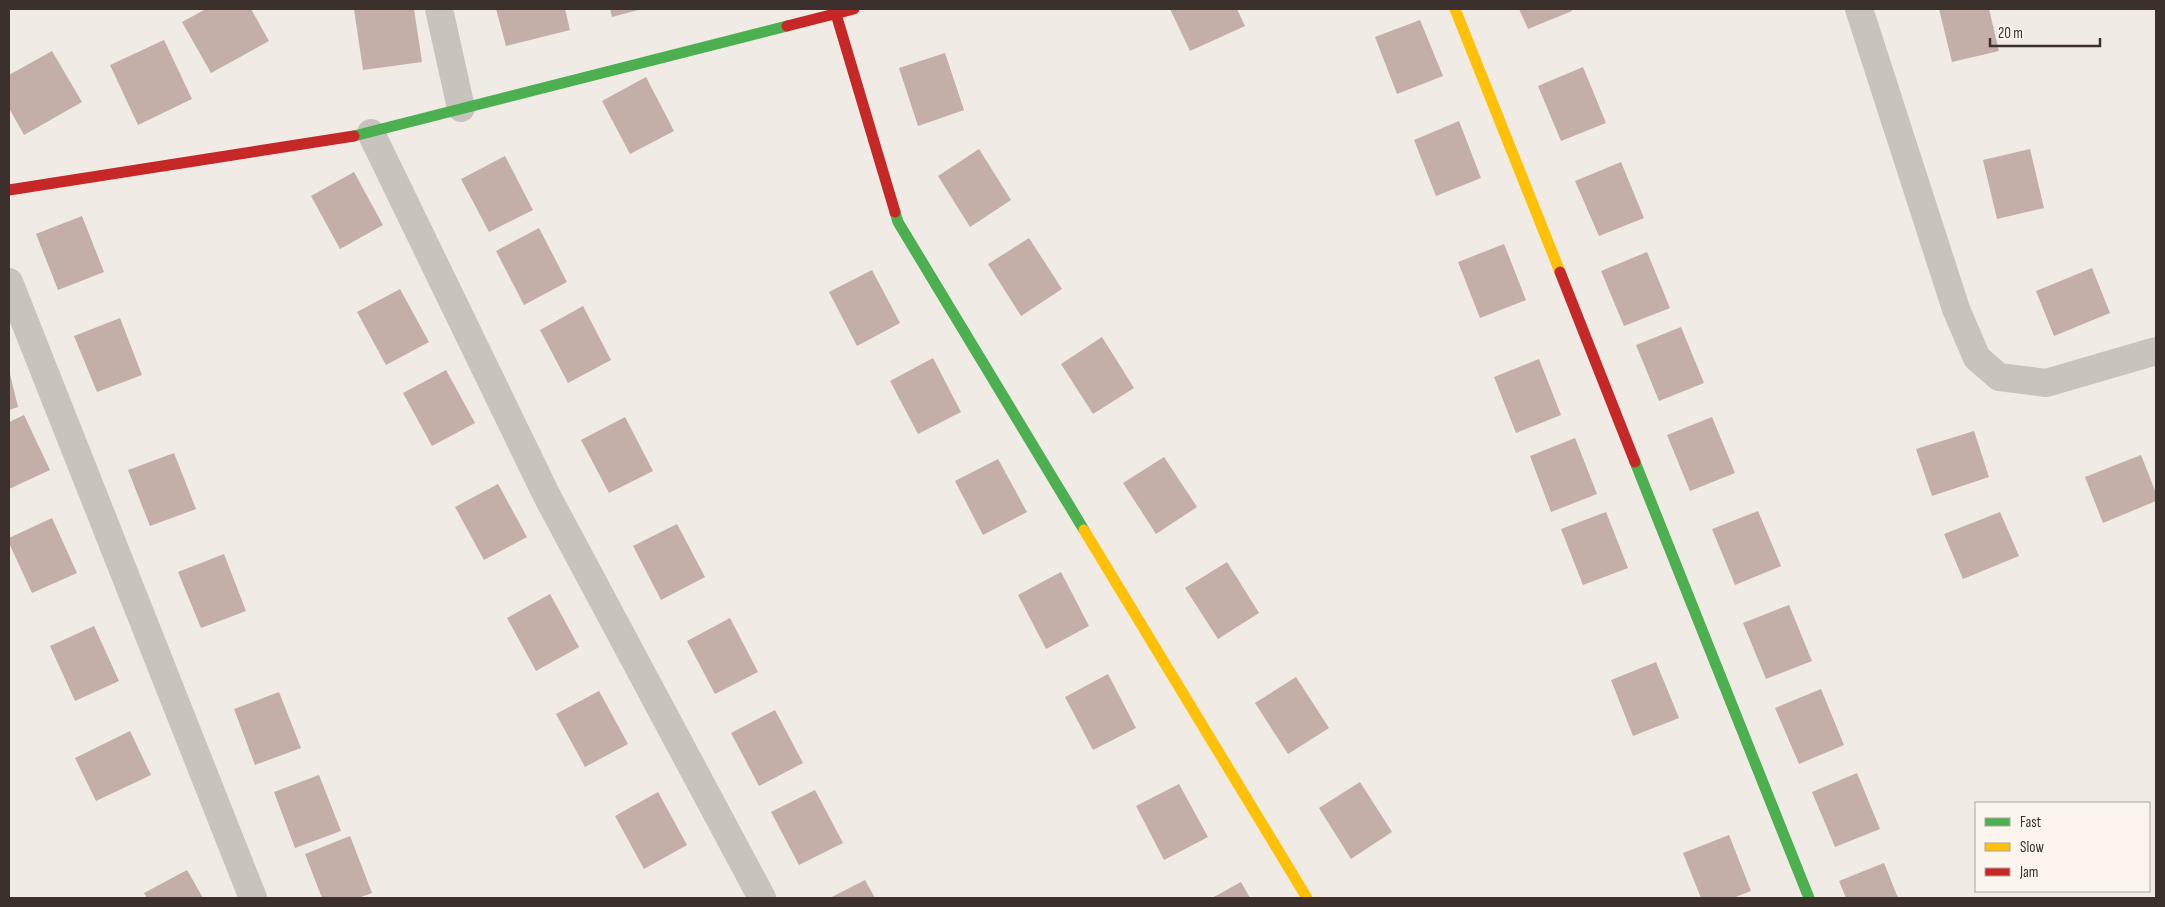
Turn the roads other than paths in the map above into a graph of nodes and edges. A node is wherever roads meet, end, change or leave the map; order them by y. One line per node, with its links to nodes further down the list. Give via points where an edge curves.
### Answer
1 (439, 9): 6 (street)
2 (855, 9): 5 (street)
3 (1455, 9): 14 (street)
4 (1859, 9): 10 (street, via 1956,309 1977,358 1999,377 2046,383)
5 (836, 14): 6 (street); 13 (street, via 898,222)
6 (461, 108): 7 (street)
7 (371, 134): 8 (street); 12 (street, via 547,496)
8 (9, 190)
9 (9, 282): 11 (street)
10 (2156, 351)
11 (253, 898)
12 (762, 898)
13 (1307, 898)
14 (1809, 898)

